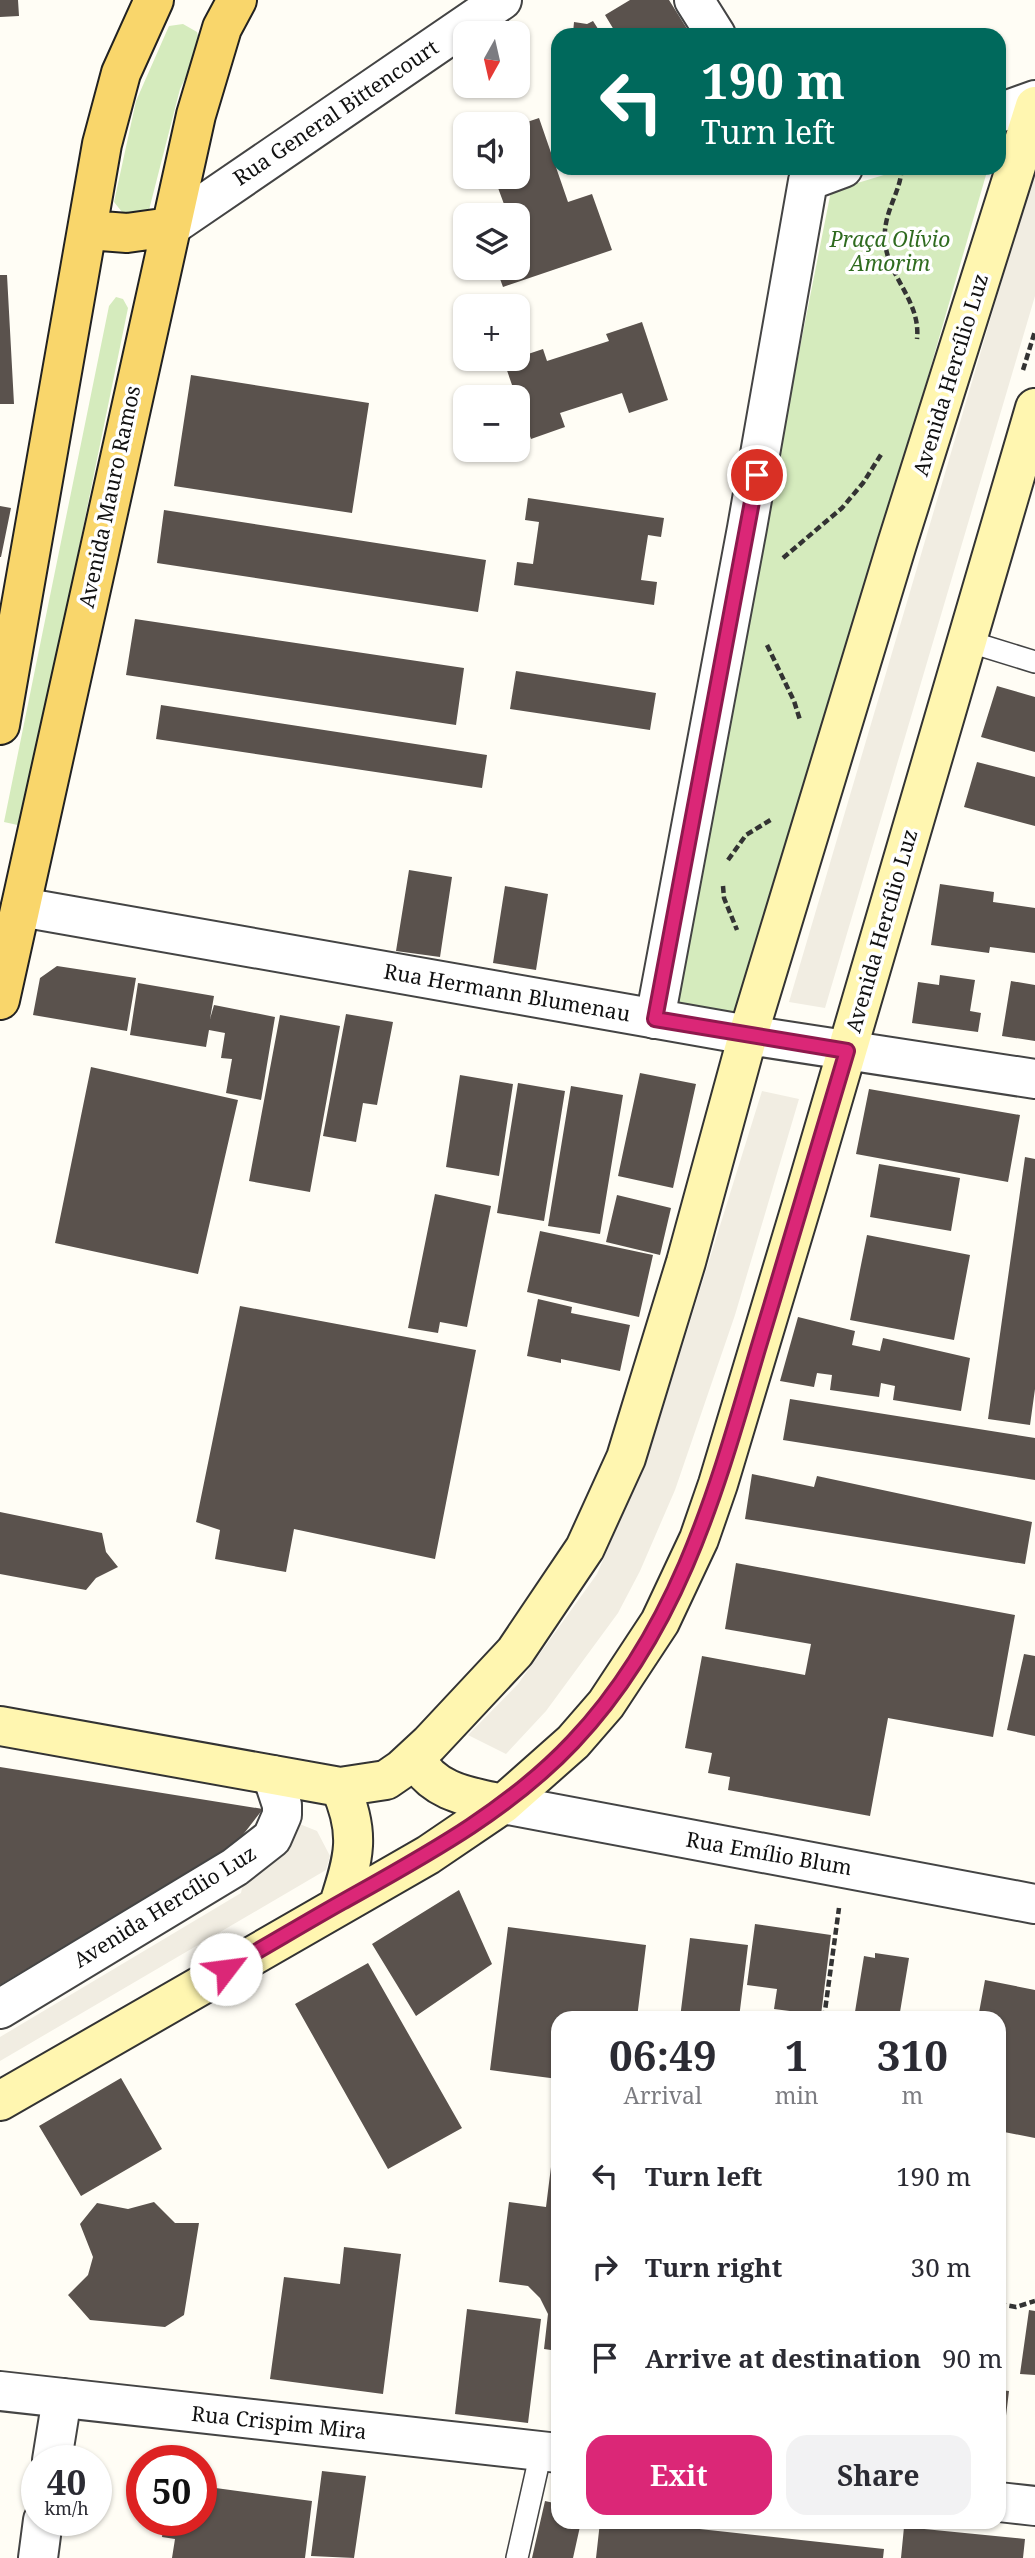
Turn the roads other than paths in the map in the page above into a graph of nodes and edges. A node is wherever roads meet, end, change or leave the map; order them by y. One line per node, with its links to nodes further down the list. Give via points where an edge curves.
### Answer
1 (154, 0): 11 (main road, via 121,72 102,144)
2 (237, 0): 10 (main road, Avenida Mauro Ramos, via 207,72)
3 (502, 0): 10 (street, Rua General Bittencourt)
4 (694, 0): 5 (street)
5 (712, 28)
6 (1035, 100): 8 (street)
7 (1035, 106): 19 (main road, Avenida Hercílio Luz)
8 (1006, 110)
9 (816, 175): 18 (street)
10 (170, 227): 11 (main road, via 127,233); 16 (main road, Avenida Mauro Ramos)
11 (88, 230): 15 (main road)
12 (1035, 408): 13 (main road, Avenida Hercílio Luz)
13 (967, 640): 14 (lane); 20 (main road, Avenida Hercílio Luz)
14 (1035, 662)
15 (0, 725)
16 (10, 905): 17 (main road, Avenida Mauro Ramos); 18 (street, Rua Hermann Blumenau)
17 (0, 1000)
18 (655, 1019): 19 (street, Rua Hermann Blumenau)
19 (748, 1035): 20 (street, Rua Hermann Blumenau); 23 (main road, Avenida Hercílio Luz, via 646,1397 606,1506 585,1548 515,1652)
20 (847, 1051): 21 (street, Rua Hermann Blumenau); 26 (main road, Avenida Hercílio Luz, via 699,1539 660,1622 606,1704 573,1742)
21 (1035, 1079)
22 (0, 1726): 24 (main road, Avenida Hercílio Luz)
23 (416, 1758): 25 (main road, Avenida Hercílio Luz, via 386,1780); 26 (main road, via 421,1770 455,1793)
24 (272, 1775): 25 (main road, Avenida Hercílio Luz); 29 (street, Avenida Hercílio Luz, via 282,1815 272,1838 235,1867)
25 (340, 1787): 27 (main road, via 351,1810 355,1844)
26 (503, 1804): 27 (main road, Avenida Hercílio Luz, via 428,1855); 28 (street, Rua Emílio Blum)
27 (339, 1904): 30 (main road, Avenida Hercílio Luz)
28 (1035, 1904)
29 (0, 2009)
30 (0, 2101)
31 (0, 2391): 32 (street, Rua Crispim Mira)
32 (62, 2398): 33 (street); 34 (street, Rua Crispim Mira)
33 (54, 2445)
34 (550, 2452): 39 (lane)
35 (1006, 2503): 36 (street)
36 (1035, 2506)
37 (41, 2536): 38 (street)
38 (38, 2558)
39 (517, 2558)

